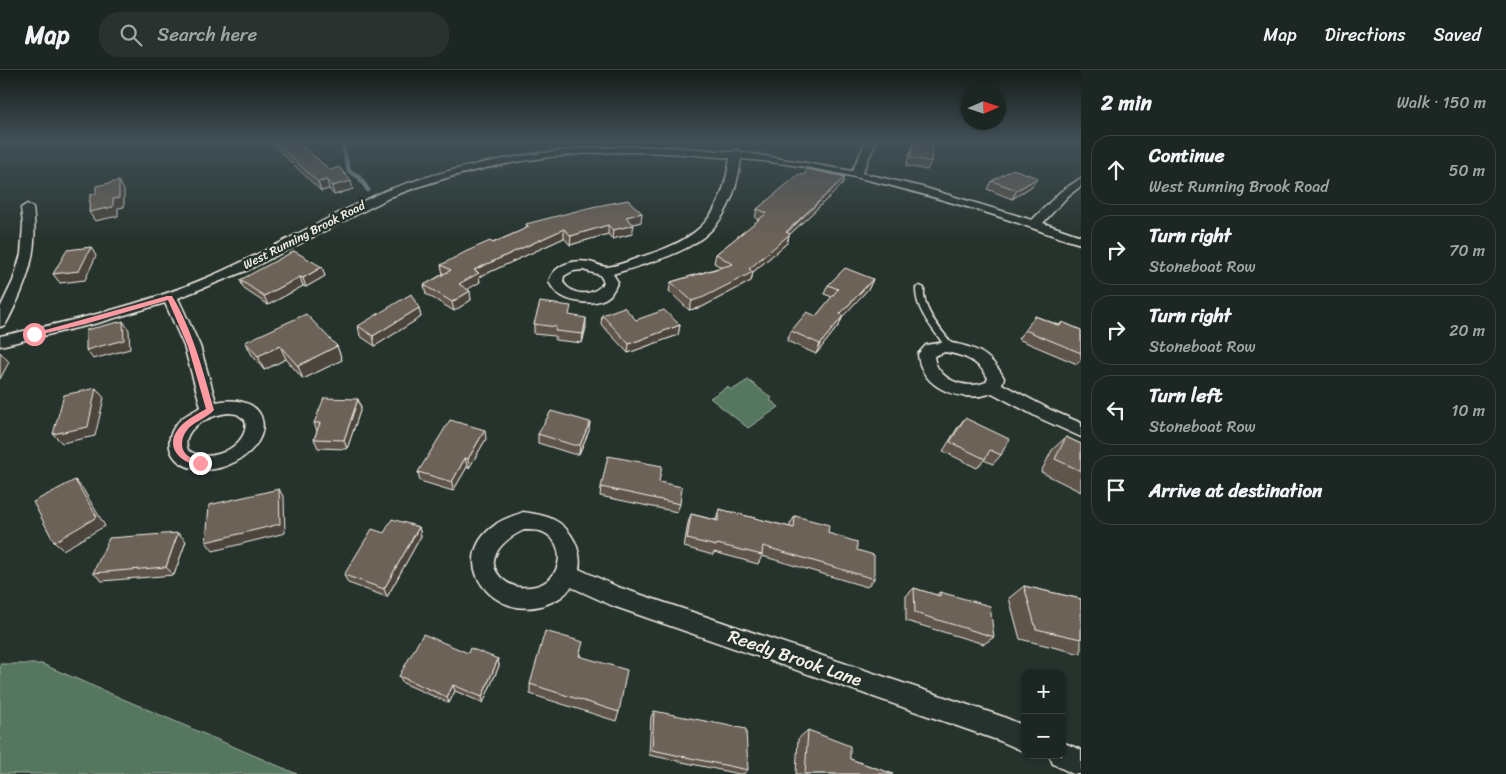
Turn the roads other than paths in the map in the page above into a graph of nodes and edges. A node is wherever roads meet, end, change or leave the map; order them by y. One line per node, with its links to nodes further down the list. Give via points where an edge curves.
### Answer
1 (446, 175): 10 (street, West Running Brook Road, via 360,205 244,266)
2 (734, 175): 8 (street, via 724,208 703,233 668,252)
3 (856, 175): 6 (street, West Running Brook Road)
4 (1081, 181): 6 (street)
5 (27, 208): 11 (street, via 30,246 19,285)
6 (1036, 224): 7 (street, West Running Brook Road)
7 (1081, 240)
8 (605, 272)
9 (920, 288): 13 (lane, via 918,295 922,307)
10 (170, 297): 12 (street, West Running Brook Road, via 83,323); 15 (street, via 192,346)
11 (0, 322)
12 (0, 341)
13 (950, 347): 14 (street, via 985,361 996,378); 14 (street, via 932,349 926,354 925,363 931,373 941,381 968,391)
14 (992, 386): 16 (street)
15 (210, 410)
16 (1081, 430)
17 (567, 574): 18 (street, Reedy Brook Lane, via 613,596)
18 (1021, 737)
19 (1066, 757): 20 (street)
20 (1081, 764)

